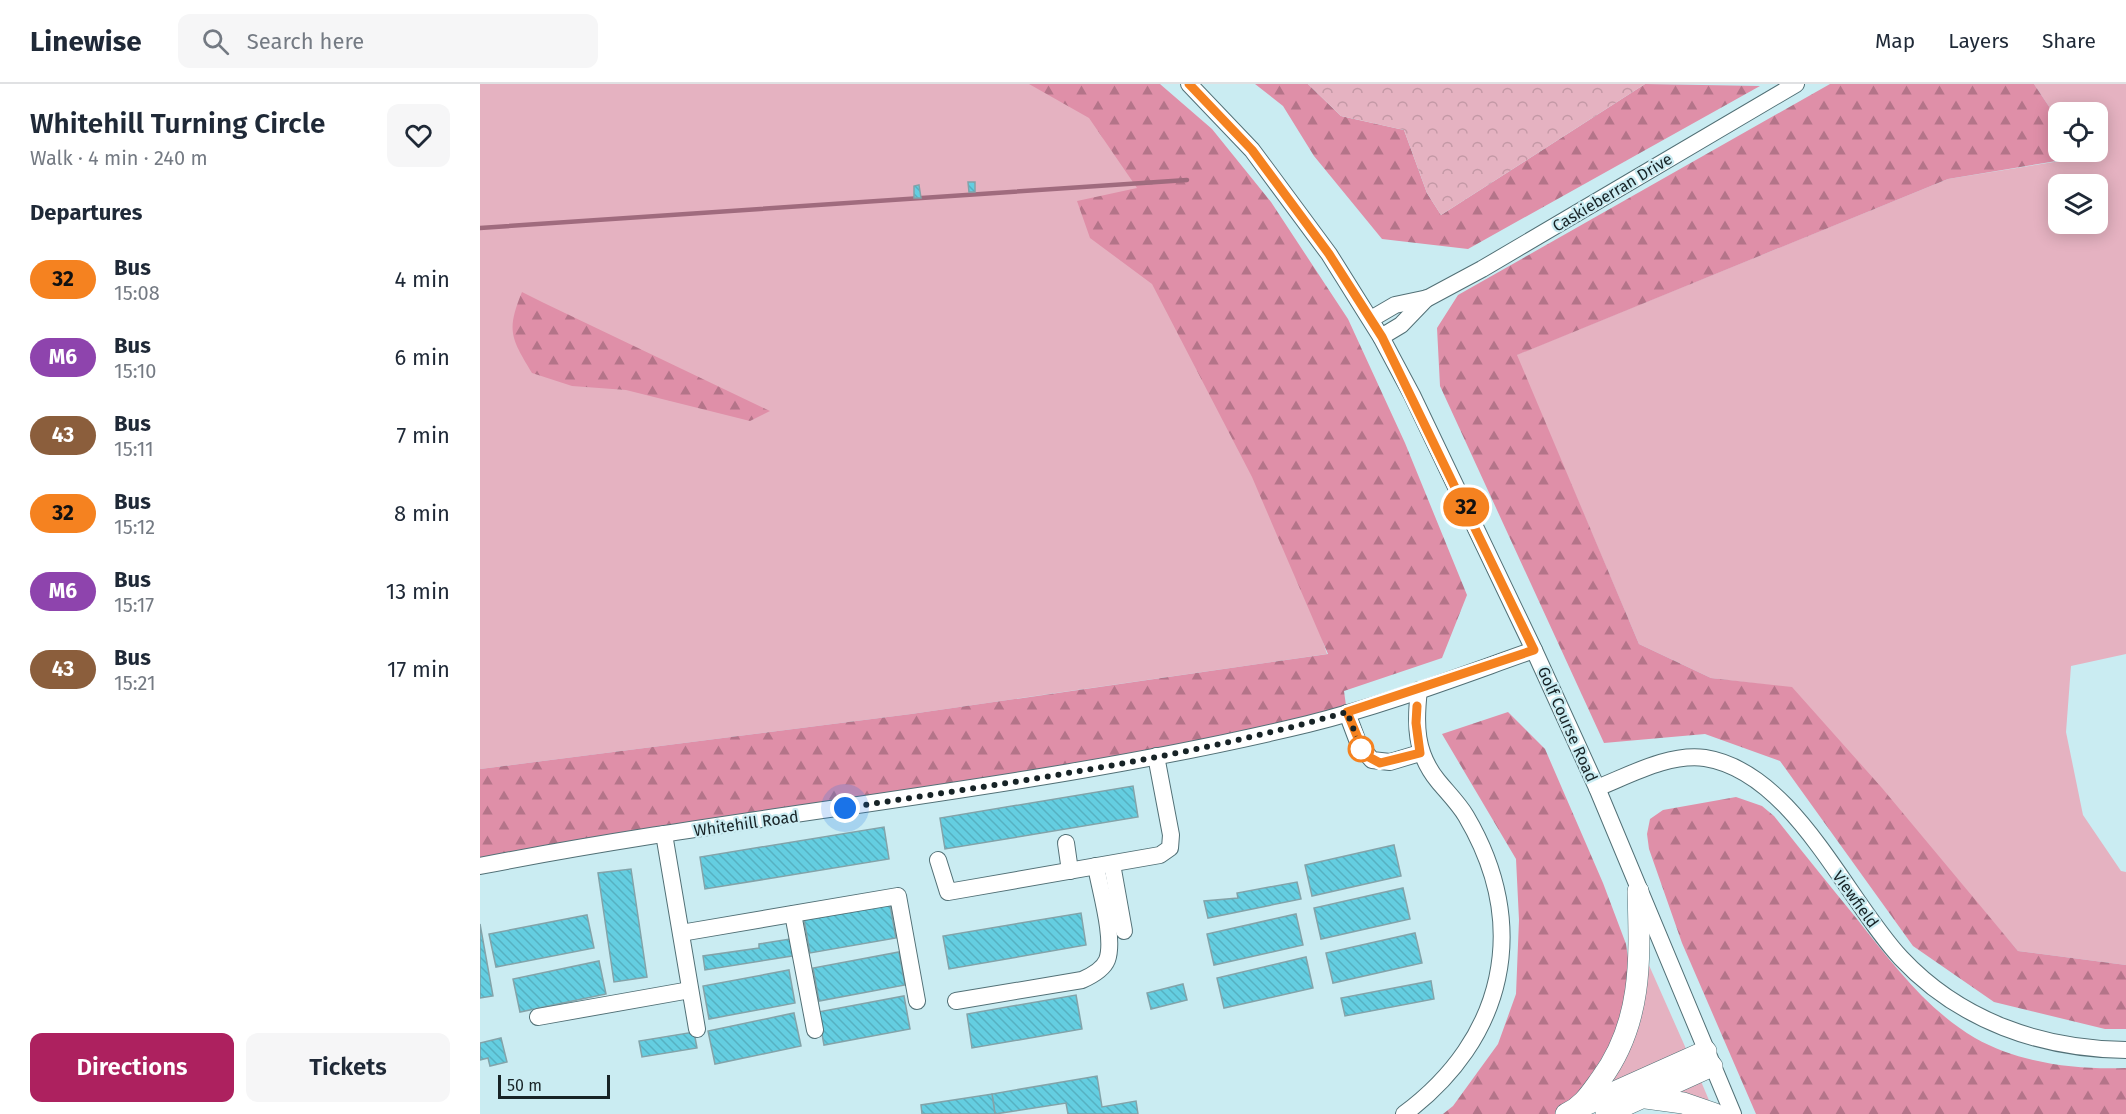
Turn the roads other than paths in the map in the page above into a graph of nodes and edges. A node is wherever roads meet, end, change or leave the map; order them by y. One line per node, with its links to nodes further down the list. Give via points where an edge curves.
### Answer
1 (1189, 84): 4 (street, Golf Course Road, via 1252,150 1329,254)
2 (1796, 84): 3 (street, Caskieberran Drive)
3 (1428, 298): 4 (street, Caskieberran Drive, via 1395,305); 5 (street, Caskieberran Drive, via 1401,325)
4 (1371, 319): 5 (street, Golf Course Road)
5 (1382, 337): 6 (street, Golf Course Road)
6 (1534, 650): 7 (street, Whitehill Road); 11 (street, Golf Course Road)
7 (1419, 690): 8 (street, Whitehill Road); 9 (street, via 1416,723)
8 (1347, 712): 9 (street, via 1359,745 1371,760 1390,762); 10 (street, Whitehill Road)
9 (1420, 753): 32 (street, via 1465,814 1482,848 1496,884 1501,947 1489,1011 1475,1039 1457,1066)
10 (1156, 756): 12 (street, Whitehill Road, via 933,795); 15 (street, via 1170,848 1160,855)
11 (1597, 788): 18 (street, Golf Course Road); 28 (street, Viewfield, via 1673,760 1704,758 1733,766 1772,791 1900,957 1947,998 1989,1023 2016,1032 2076,1047)
12 (664, 834): 16 (street, Whitehill Road); 21 (street)
13 (1066, 843): 17 (street)
14 (938, 860): 17 (street, via 948,892)
15 (1104, 865): 17 (street); 20 (street); 24 (street, via 1110,944 1106,961 1095,974 1082,980)
16 (480, 866)
17 (1070, 871)
18 (1638, 891): 29 (street, Golf Course Road); 31 (main road, via 1640,952 1635,1007 1619,1052)
19 (794, 914): 21 (street); 23 (street, via 898,896); 27 (street)
20 (1124, 931)
21 (681, 933): 22 (street)
22 (690, 990): 25 (street); 26 (street)
23 (918, 1001)
24 (956, 1001)
25 (538, 1017)
26 (697, 1029)
27 (815, 1030)
28 (2126, 1050)
29 (1709, 1058): 30 (main road); 31 (main road); 35 (street, Golf Course Road)
30 (1646, 1098): 33 (main road); 34 (main road, via 1683,1103)
31 (1573, 1111)
32 (1404, 1114)
33 (1606, 1114)
34 (1715, 1114)
35 (1733, 1114)

